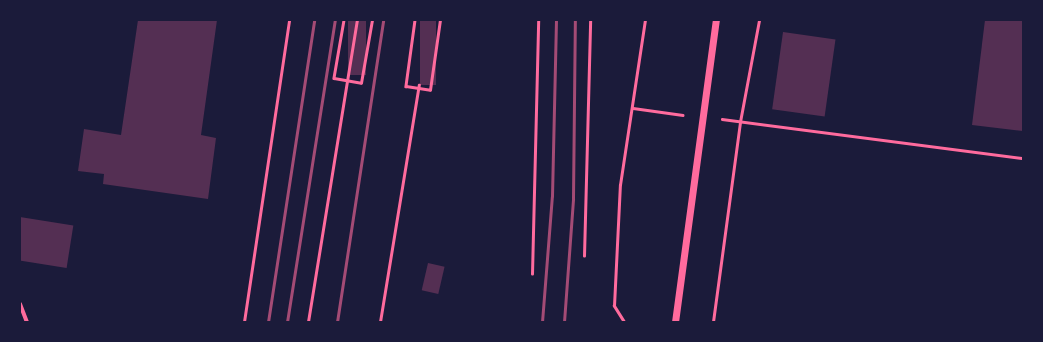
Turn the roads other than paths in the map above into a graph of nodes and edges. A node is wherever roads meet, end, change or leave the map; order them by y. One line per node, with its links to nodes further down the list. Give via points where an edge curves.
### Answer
1 (716, 20): 4 (street)
2 (20, 304): 3 (street)
3 (27, 322)
4 (675, 322)

